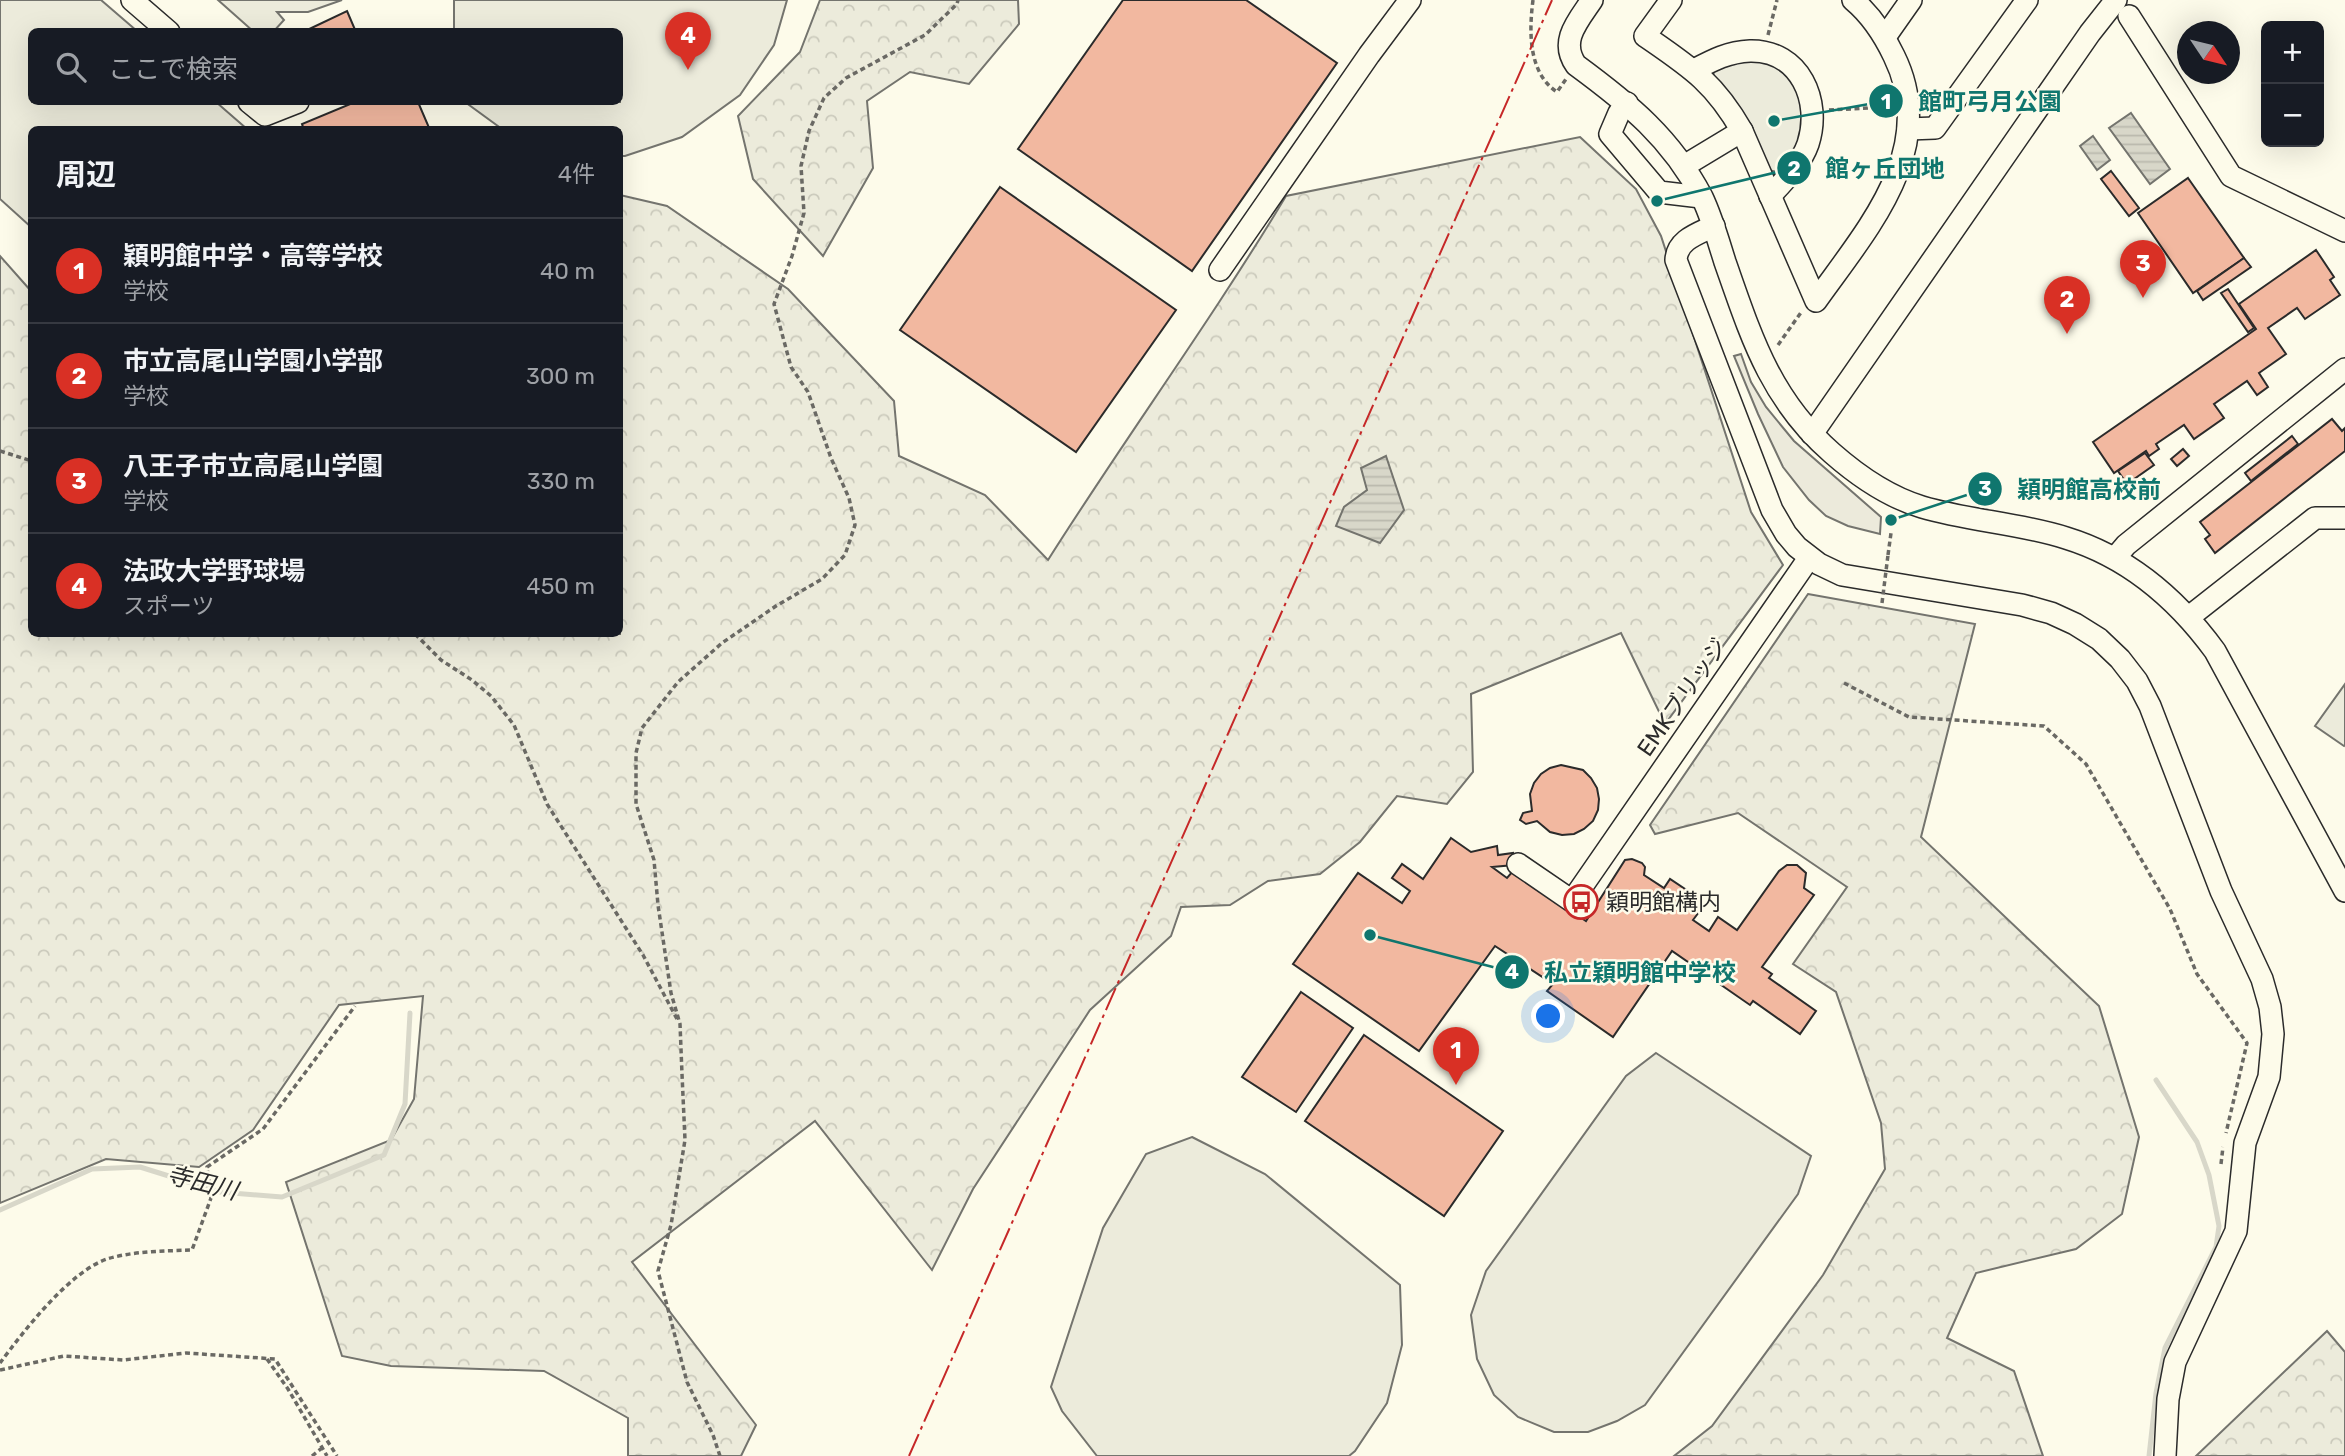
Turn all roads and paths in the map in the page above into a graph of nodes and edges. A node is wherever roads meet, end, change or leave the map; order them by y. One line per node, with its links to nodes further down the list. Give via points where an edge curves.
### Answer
1 (132, 0): 12 (street)
2 (958, 0): 47 (path, via 925,35 846,78 824,98 809,131 802,166 804,213 774,304 791,367 808,391 849,498 855,525 845,555 822,579 722,643 678,682 642,728 636,753 636,804 654,859 671,993)
3 (1410, 0): 29 (street)
4 (1533, 0): 15 (path, via 1534,61 1545,84 1557,92)
5 (1592, 0): 15 (street, via 1569,38 1569,53)
6 (1671, 0): 16 (street, via 1645,36)
7 (1777, 0): 14 (path)
8 (1853, 0): 13 (street)
9 (1911, 0): 13 (street)
10 (2027, 0): 22 (street, via 1935,128)
11 (2122, 8): 28 (street, via 2231,176); 33 (street, via 2079,48)
12 (164, 28)
13 (1885, 37): 20 (street, via 1903,74)
14 (1764, 52): 16 (street, via 1718,57); 21 (street, via 1794,69 1811,96)
15 (1576, 65): 17 (street)
16 (1695, 71): 23 (street, via 1715,90)
17 (1627, 103): 24 (street); 26 (street, via 1610,134 1659,192)
18 (253, 105): 19 (street, via 265,115)
19 (290, 105)
20 (1909, 105): 21 (path); 22 (street)
21 (1813, 111): 25 (street, via 1807,147)
22 (1908, 129): 25 (street, via 1892,190 1816,301)
23 (1742, 131): 24 (street); 25 (street)
24 (1684, 166): 26 (street)
25 (1770, 196)
26 (1702, 197): 27 (street)
27 (1714, 226): 33 (street, via 1758,354 1785,402); 39 (street, via 1683,242 1677,265 1772,510)
28 (2345, 231)
29 (1220, 271)
30 (1797, 318): 31 (path)
31 (1781, 342)
32 (2345, 369): 38 (street)
33 (1812, 434): 38 (street, via 1846,464 1904,500 2058,535)
34 (0, 452): 35 (path)
35 (28, 460)
36 (2345, 518): 41 (street, via 2315,518)
37 (1891, 533): 40 (path, bridge)
38 (2115, 558): 41 (street, via 2151,582)
39 (1804, 566): 44 (street, EMKブリッジ, via 1572,901); 57 (street, via 2037,608 2075,624 2110,649 2137,681 2150,706 2221,891 2256,965 2270,1007 2272,1063 2245,1143 2236,1231 2175,1362)
40 (1882, 603)
41 (2189, 617): 45 (street, via 2224,665)
42 (418, 637): 47 (path, via 440,660 491,696 514,725 547,804 636,944)
43 (1844, 683): 48 (path, via 1909,717 2044,726 2086,764 2170,909 2197,974 2247,1042 2221,1153)
44 (1518, 864)
45 (2345, 891)
46 (355, 1006): 50 (path, via 263,1129 207,1167 211,1198 192,1250 106,1260 34,1317)
47 (680, 1024): 56 (path, via 685,1140 658,1271 687,1382)
48 (2221, 1175)
49 (265, 1357): 51 (path, via 186,1353 123,1360 64,1356); 52 (path); 55 (path, via 275,1359)
50 (0, 1363)
51 (0, 1370)
52 (322, 1447): 53 (path); 54 (path)
53 (312, 1456)
54 (327, 1456)
55 (337, 1456)
56 (720, 1456)
57 (2165, 1456)

